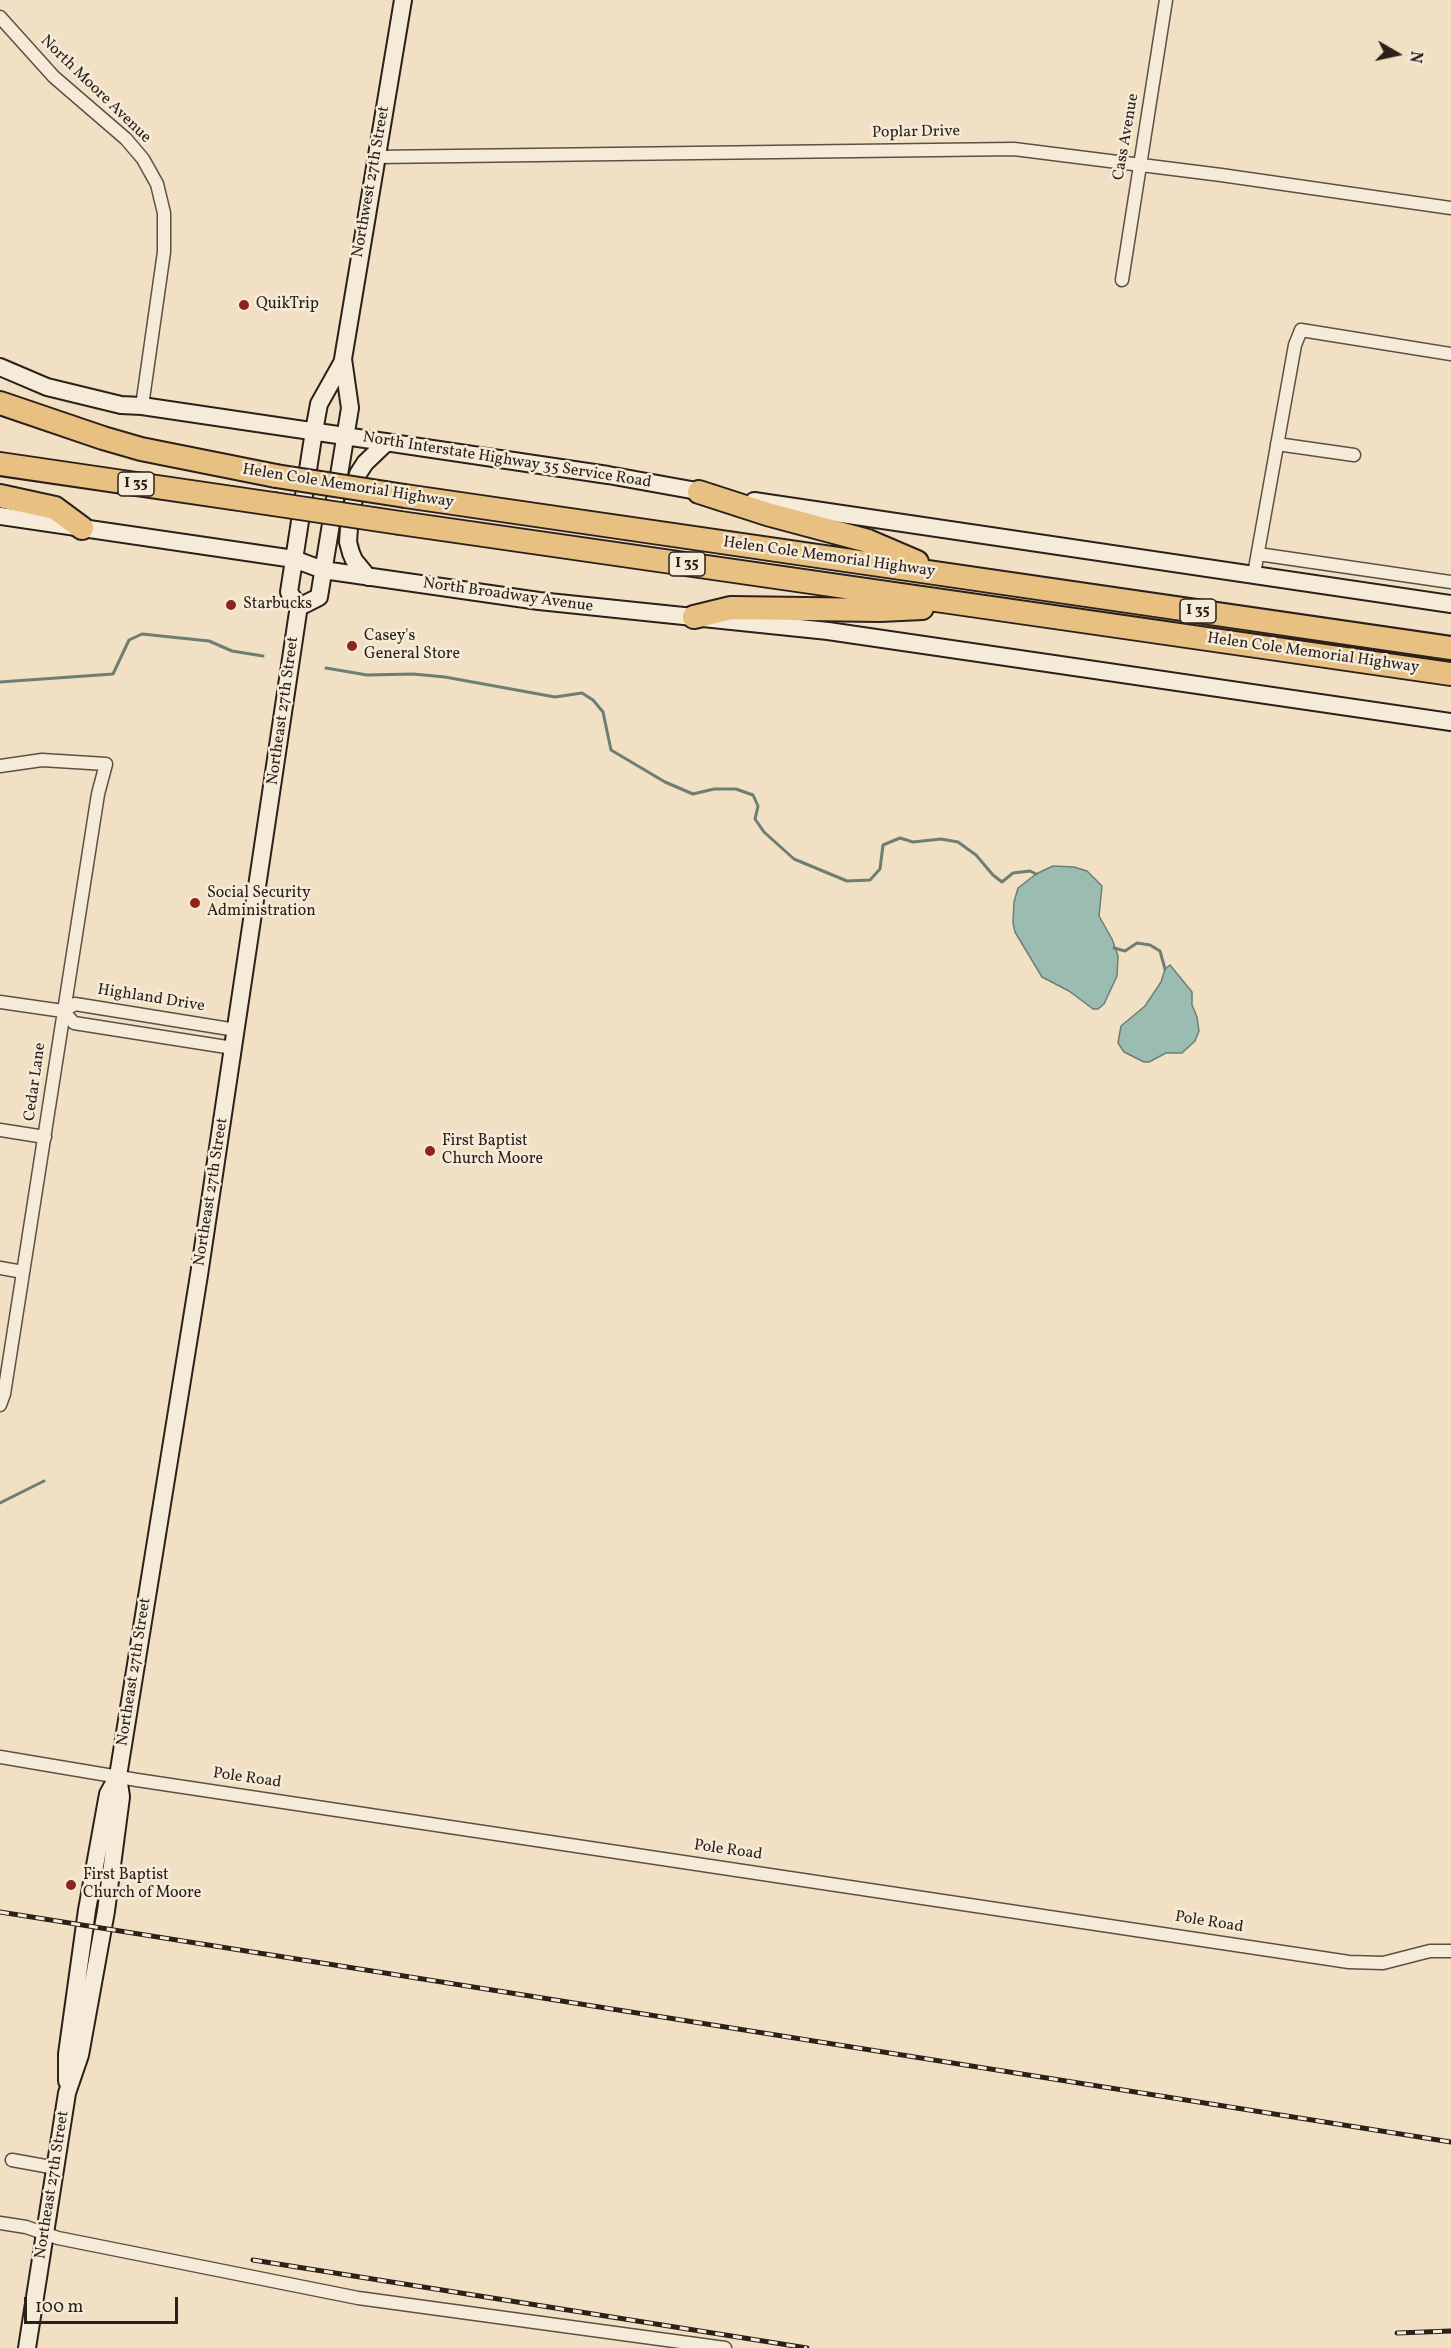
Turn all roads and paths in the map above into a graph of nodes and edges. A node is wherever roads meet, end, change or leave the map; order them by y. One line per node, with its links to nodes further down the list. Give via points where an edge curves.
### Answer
1 (403, 0): 4 (main road, Northwest 27th Street)
2 (1166, 0): 5 (street, Cass Avenue)
3 (0, 17): 13 (street, North Moore Avenue, via 54,77 126,139 157,184 164,213 164,252)
4 (376, 158): 5 (street, Poplar Drive, via 980,148); 9 (main road, Northwest 27th Street)
5 (1139, 165): 6 (street, Poplar Drive); 7 (street, Cass Avenue)
6 (1451, 208)
7 (1122, 280)
8 (1451, 354): 18 (street, via 1301,330)
9 (342, 363): 15 (main road, Northwest 27th Street, via 319,404); 16 (main road, Northwest 27th Street, via 350,408)
10 (0, 367): 13 (main road, North Interstate Highway 35 Service Road, via 70,393)
11 (0, 394): 14 (highway)
12 (0, 404): 14 (highway, Helen Cole Memorial Highway / I 35)
13 (142, 406): 15 (main road, North Interstate Highway 35 Service Road)
14 (34, 416): 29 (highway, Helen Cole Memorial Highway / I 35, bridge, via 175,458 276,476)
15 (314, 431): 16 (main road, North Interstate Highway 35 Service Road); 26 (main road, Northwest 27th Street)
16 (345, 436): 17 (main road, North Interstate Highway 35 Service Road); 27 (main road, Northwest 27th Street)
17 (387, 442): 21 (main road, North Interstate Highway 35 Service Road); 30 (main road, via 358,474 349,528 351,553)
18 (1278, 444): 19 (street); 25 (street)
19 (1354, 455)
20 (0, 464): 33 (highway, Helen Cole Memorial Highway / I 35, bridge)
21 (699, 492): 28 (main road, North Interstate Highway 35 Service Road); 29 (highway, via 868,541)
22 (0, 496): 24 (highway, via 55,508)
23 (0, 516): 24 (main road)
24 (82, 528): 26 (main road)
25 (1258, 554): 28 (street); 31 (street)
26 (294, 559): 27 (main road, North Broadway Avenue); 34 (main road, Northeast 27th Street, via 290,592)
27 (323, 570): 30 (main road, North Broadway Avenue); 34 (main road, via 319,597)
28 (1254, 574): 32 (main road, North Interstate Highway 35 Service Road)
29 (946, 575): 36 (highway, Helen Cole Memorial Highway / I 35)
30 (368, 577): 35 (main road, North Broadway Avenue)
31 (1451, 582)
32 (1451, 604)
33 (974, 605): 35 (highway, via 880,610 731,608); 37 (highway, Helen Cole Memorial Highway / I 35)
34 (299, 607): 42 (main road, Northeast 27th Street)
35 (694, 617): 38 (main road, North Broadway Avenue, via 828,631)
36 (1451, 648)
37 (1451, 674)
38 (1451, 722)
39 (0, 766): 41 (street, Cedar Lane, via 42,760 106,764)
40 (0, 1002): 41 (street, Highland Drive)
41 (63, 1011): 42 (street, Highland Drive, via 75,1004); 43 (street, Highland Drive, via 74,1023); 45 (street, Cedar Lane)
42 (236, 1030): 43 (main road, Northeast 27th Street)
43 (234, 1048): 50 (main road, Northeast 27th Street)
44 (0, 1130): 45 (street)
45 (45, 1137): 47 (street, Cedar Lane)
46 (0, 1268): 47 (street)
47 (23, 1272): 48 (street, Cedar Lane)
48 (0, 1405)
49 (0, 1757): 50 (street, Pole Road)
50 (118, 1776): 51 (street, Pole Road, via 1349,1962 1383,1963 1430,1951); 53 (main road, Northeast 27th Street, via 108,1794 87,1910)
51 (1451, 1951)
52 (12, 2160): 53 (street)
53 (56, 2168): 55 (main road, Northeast 27th Street)
54 (0, 2223): 55 (street)
55 (45, 2234): 56 (main road, Northeast 27th Street); 57 (street, via 358,2298)
56 (27, 2348)
57 (725, 2348)

